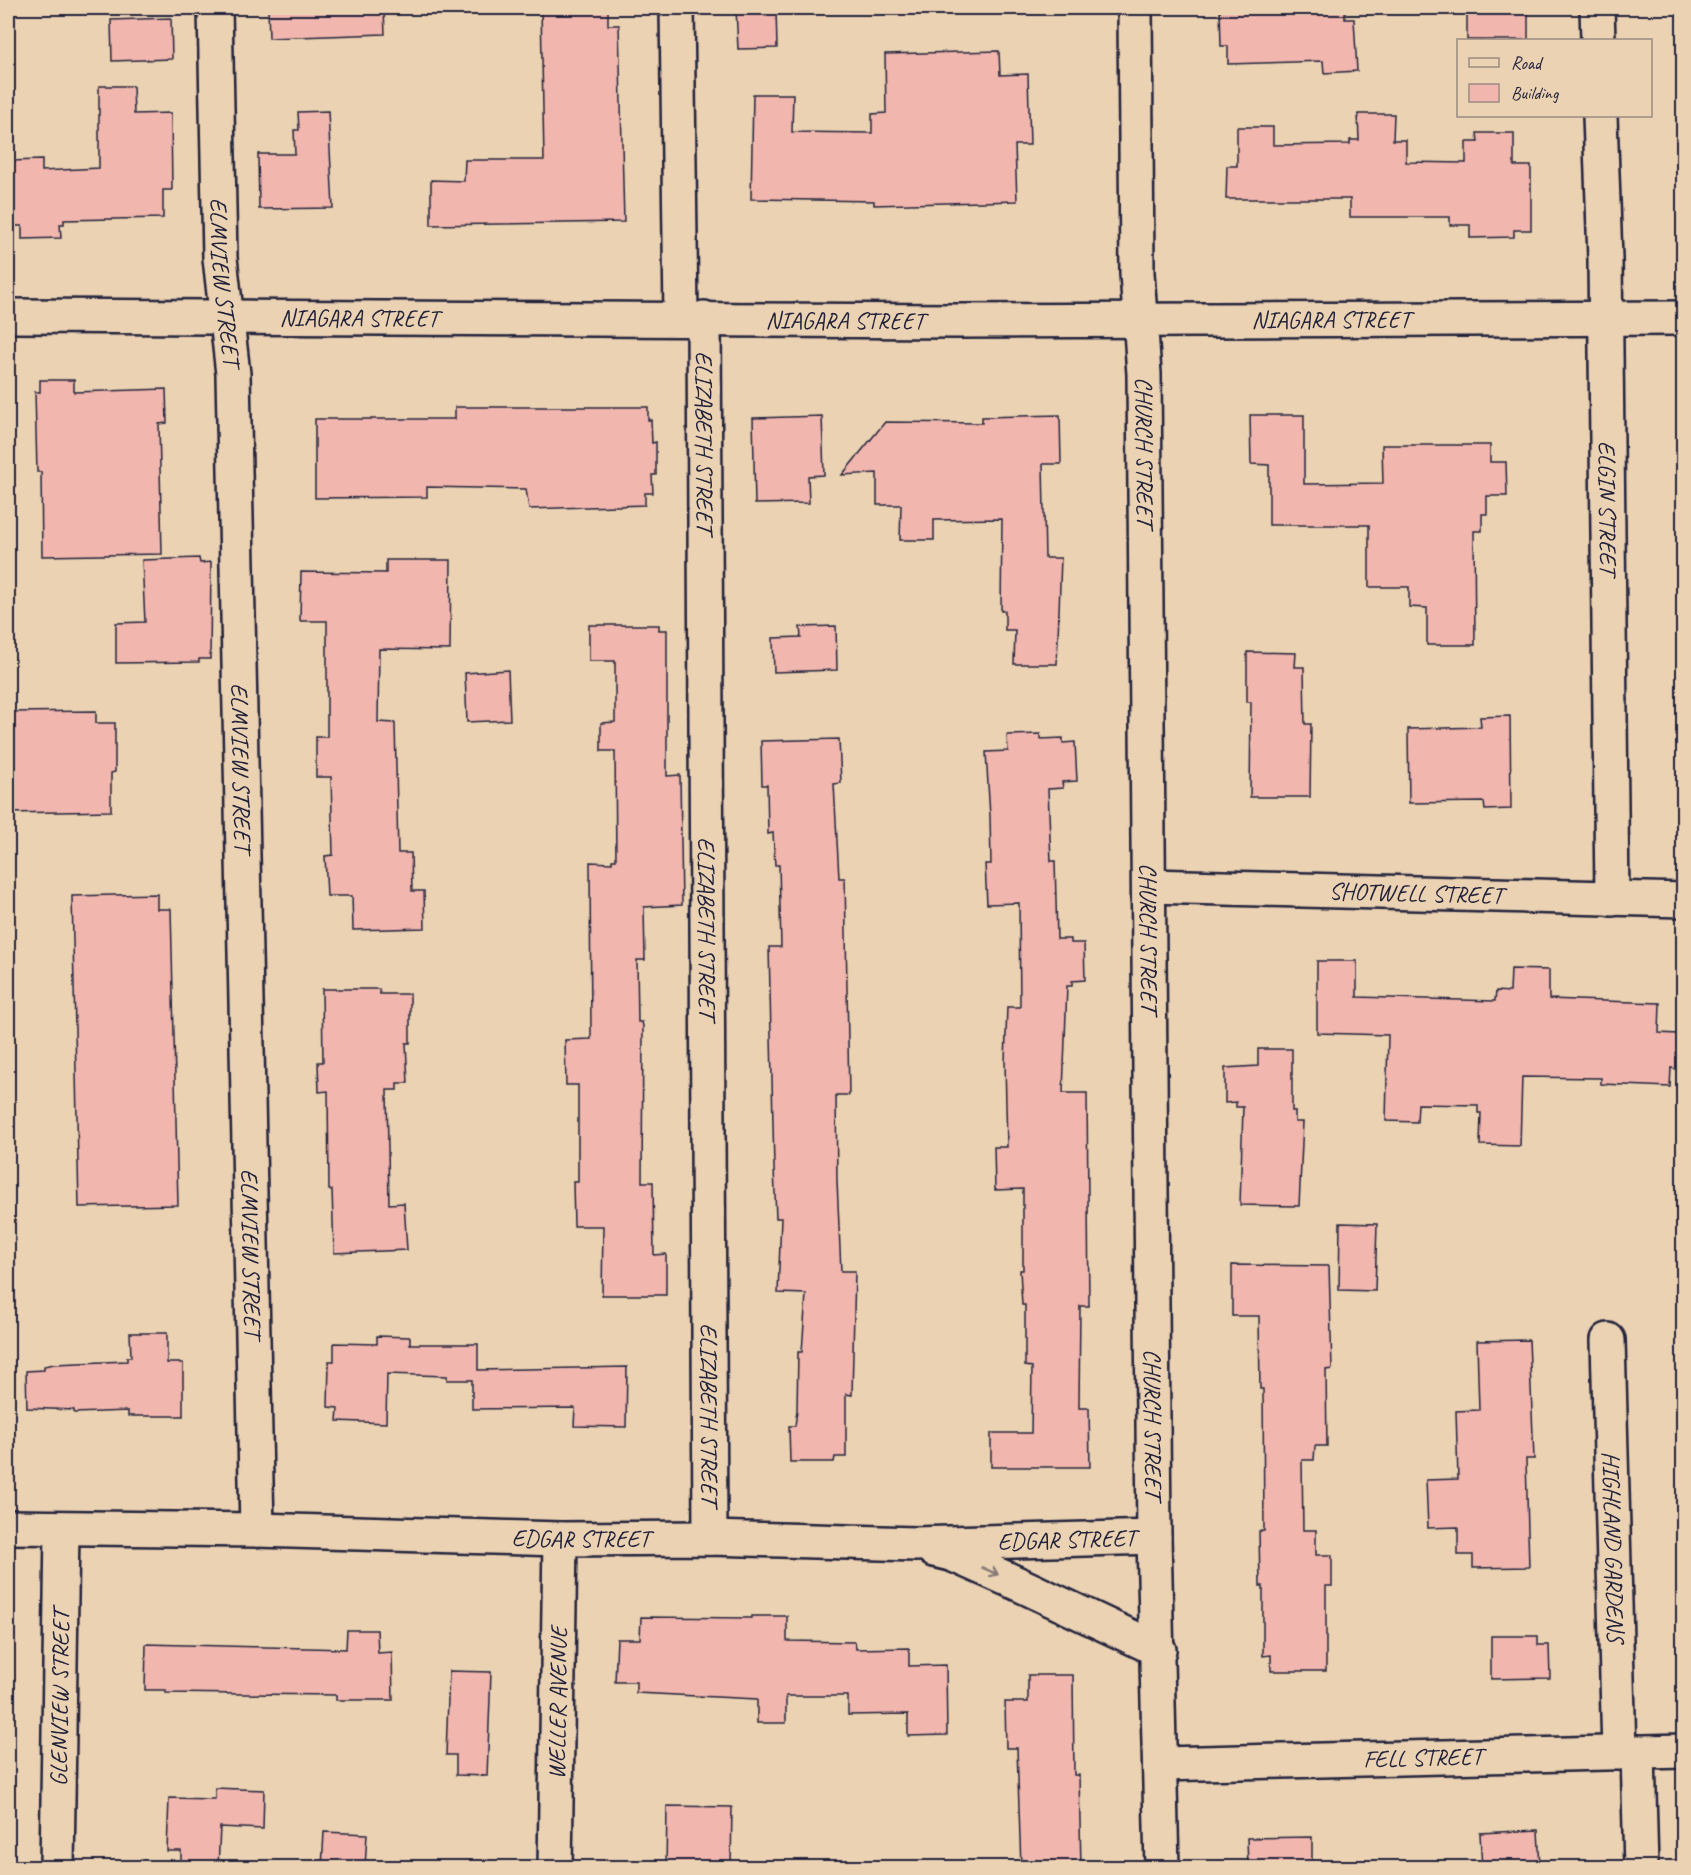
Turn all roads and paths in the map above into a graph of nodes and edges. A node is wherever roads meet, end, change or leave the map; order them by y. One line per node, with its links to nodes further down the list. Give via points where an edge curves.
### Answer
1 (215, 8): 8 (street, ELMVIEW STREET, via 220,258)
2 (677, 8): 9 (street, ELIZABETH STREET)
3 (1135, 8): 12 (street, CHURCH STREET, via 1137,273)
4 (1597, 8): 5 (street)
5 (1598, 39)
6 (1600, 117): 10 (street, ELGIN STREET)
7 (8, 316): 8 (street, NIAGARA STREET)
8 (226, 316): 9 (street, NIAGARA STREET); 19 (street, ELMVIEW STREET, via 233,374)
9 (692, 318): 12 (street, NIAGARA STREET); 21 (street, ELIZABETH STREET)
10 (1605, 318): 11 (street, NIAGARA STREET); 12 (street, NIAGARA STREET); 14 (street, ELGIN STREET)
11 (1683, 318)
12 (1141, 321): 13 (street, CHURCH STREET)
13 (1149, 886): 14 (street, SHOTWELL STREET); 20 (street, CHURCH STREET)
14 (1612, 899): 15 (street, SHOTWELL STREET)
15 (1683, 900)
16 (1608, 1340): 26 (street, HIGHLAND GARDENS)
17 (8, 1527): 18 (street, EDGAR STREET)
18 (62, 1528): 19 (street, EDGAR STREET); 28 (street, GLENVIEW STREET)
19 (257, 1530): 22 (street, EDGAR STREET)
20 (1154, 1537): 23 (street, EDGAR STREET); 24 (street, CHURCH STREET)
21 (710, 1538): 22 (street, EDGAR STREET); 23 (street, EDGAR STREET)
22 (560, 1539): 29 (street, WELLER AVENUE)
23 (915, 1544): 24 (street, one-way to 24, via 951,1554)
24 (1159, 1650): 27 (street, CHURCH STREET)
25 (1683, 1751): 26 (street, FELL STREET)
26 (1628, 1753): 27 (street, FELL STREET); 31 (street, HIGHLAND GARDENS)
27 (1162, 1764): 30 (street, CHURCH STREET)
28 (57, 1868)
29 (555, 1868)
30 (1162, 1868)
31 (1641, 1868)

